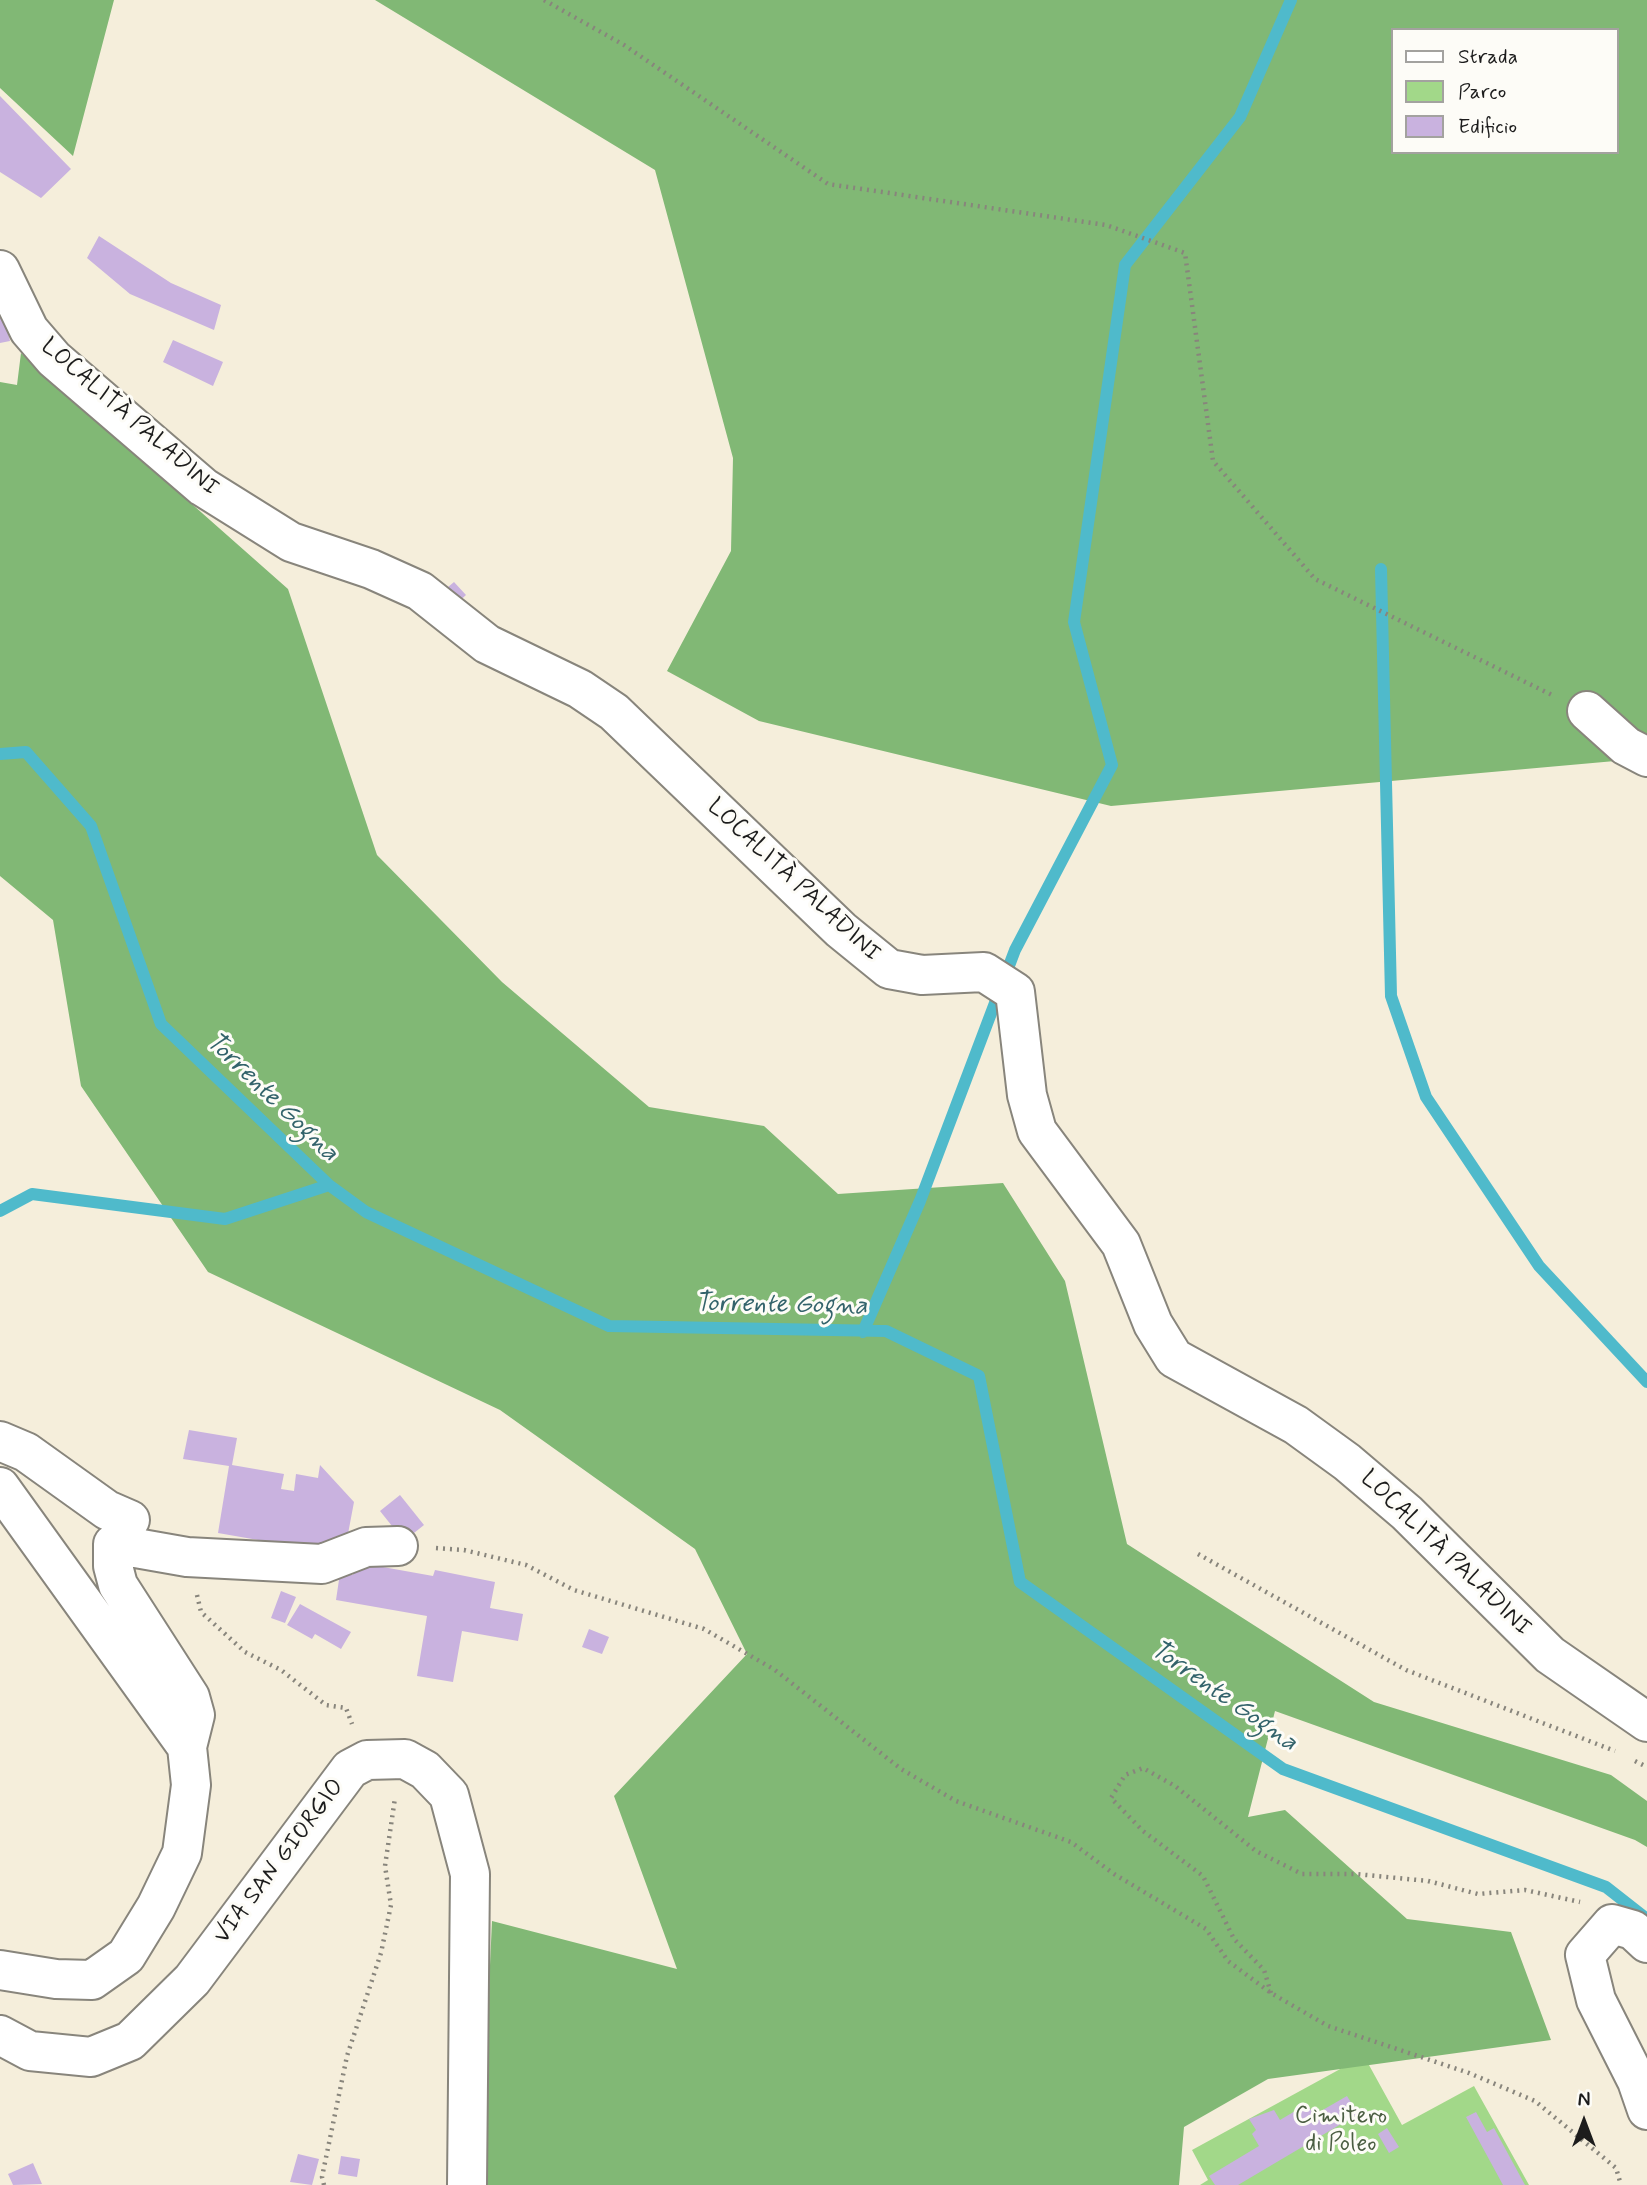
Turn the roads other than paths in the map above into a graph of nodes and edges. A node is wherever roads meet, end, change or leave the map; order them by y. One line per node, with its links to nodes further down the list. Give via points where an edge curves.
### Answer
1 (0, 270): 8 (street, LOCALITÀ PALADINI, via 29,330 54,359 203,487 291,542 420,591 487,644 580,689 614,712 841,930 889,969 922,975 984,972 1004,984 1037,1131 1121,1244 1153,1324 1174,1358 1296,1425 1347,1462 1407,1513 1550,1655)
2 (1587, 711): 3 (street, via 1626,746)
3 (1647, 757)
4 (0, 1441): 6 (street, via 26,1452 107,1510)
5 (0, 1487): 9 (street)
6 (130, 1521)
7 (398, 1546): 9 (street, via 366,1547 323,1564 187,1557 113,1544 118,1585 190,1697 195,1715)
8 (1647, 1722)
9 (187, 1747): 11 (street, via 191,1785 182,1853 126,1956 92,1980)
10 (1647, 1943): 13 (street, via 1633,1930 1612,1924 1585,1955 1596,2000)
11 (0, 1970)
12 (0, 2035): 14 (street, VIA SAN GIORGIO, via 30,2051 91,2057 130,2041 192,1980 350,1769 367,1760 405,1759 425,1770 449,1795 470,1874)
13 (1647, 2110)
14 (467, 2185)

